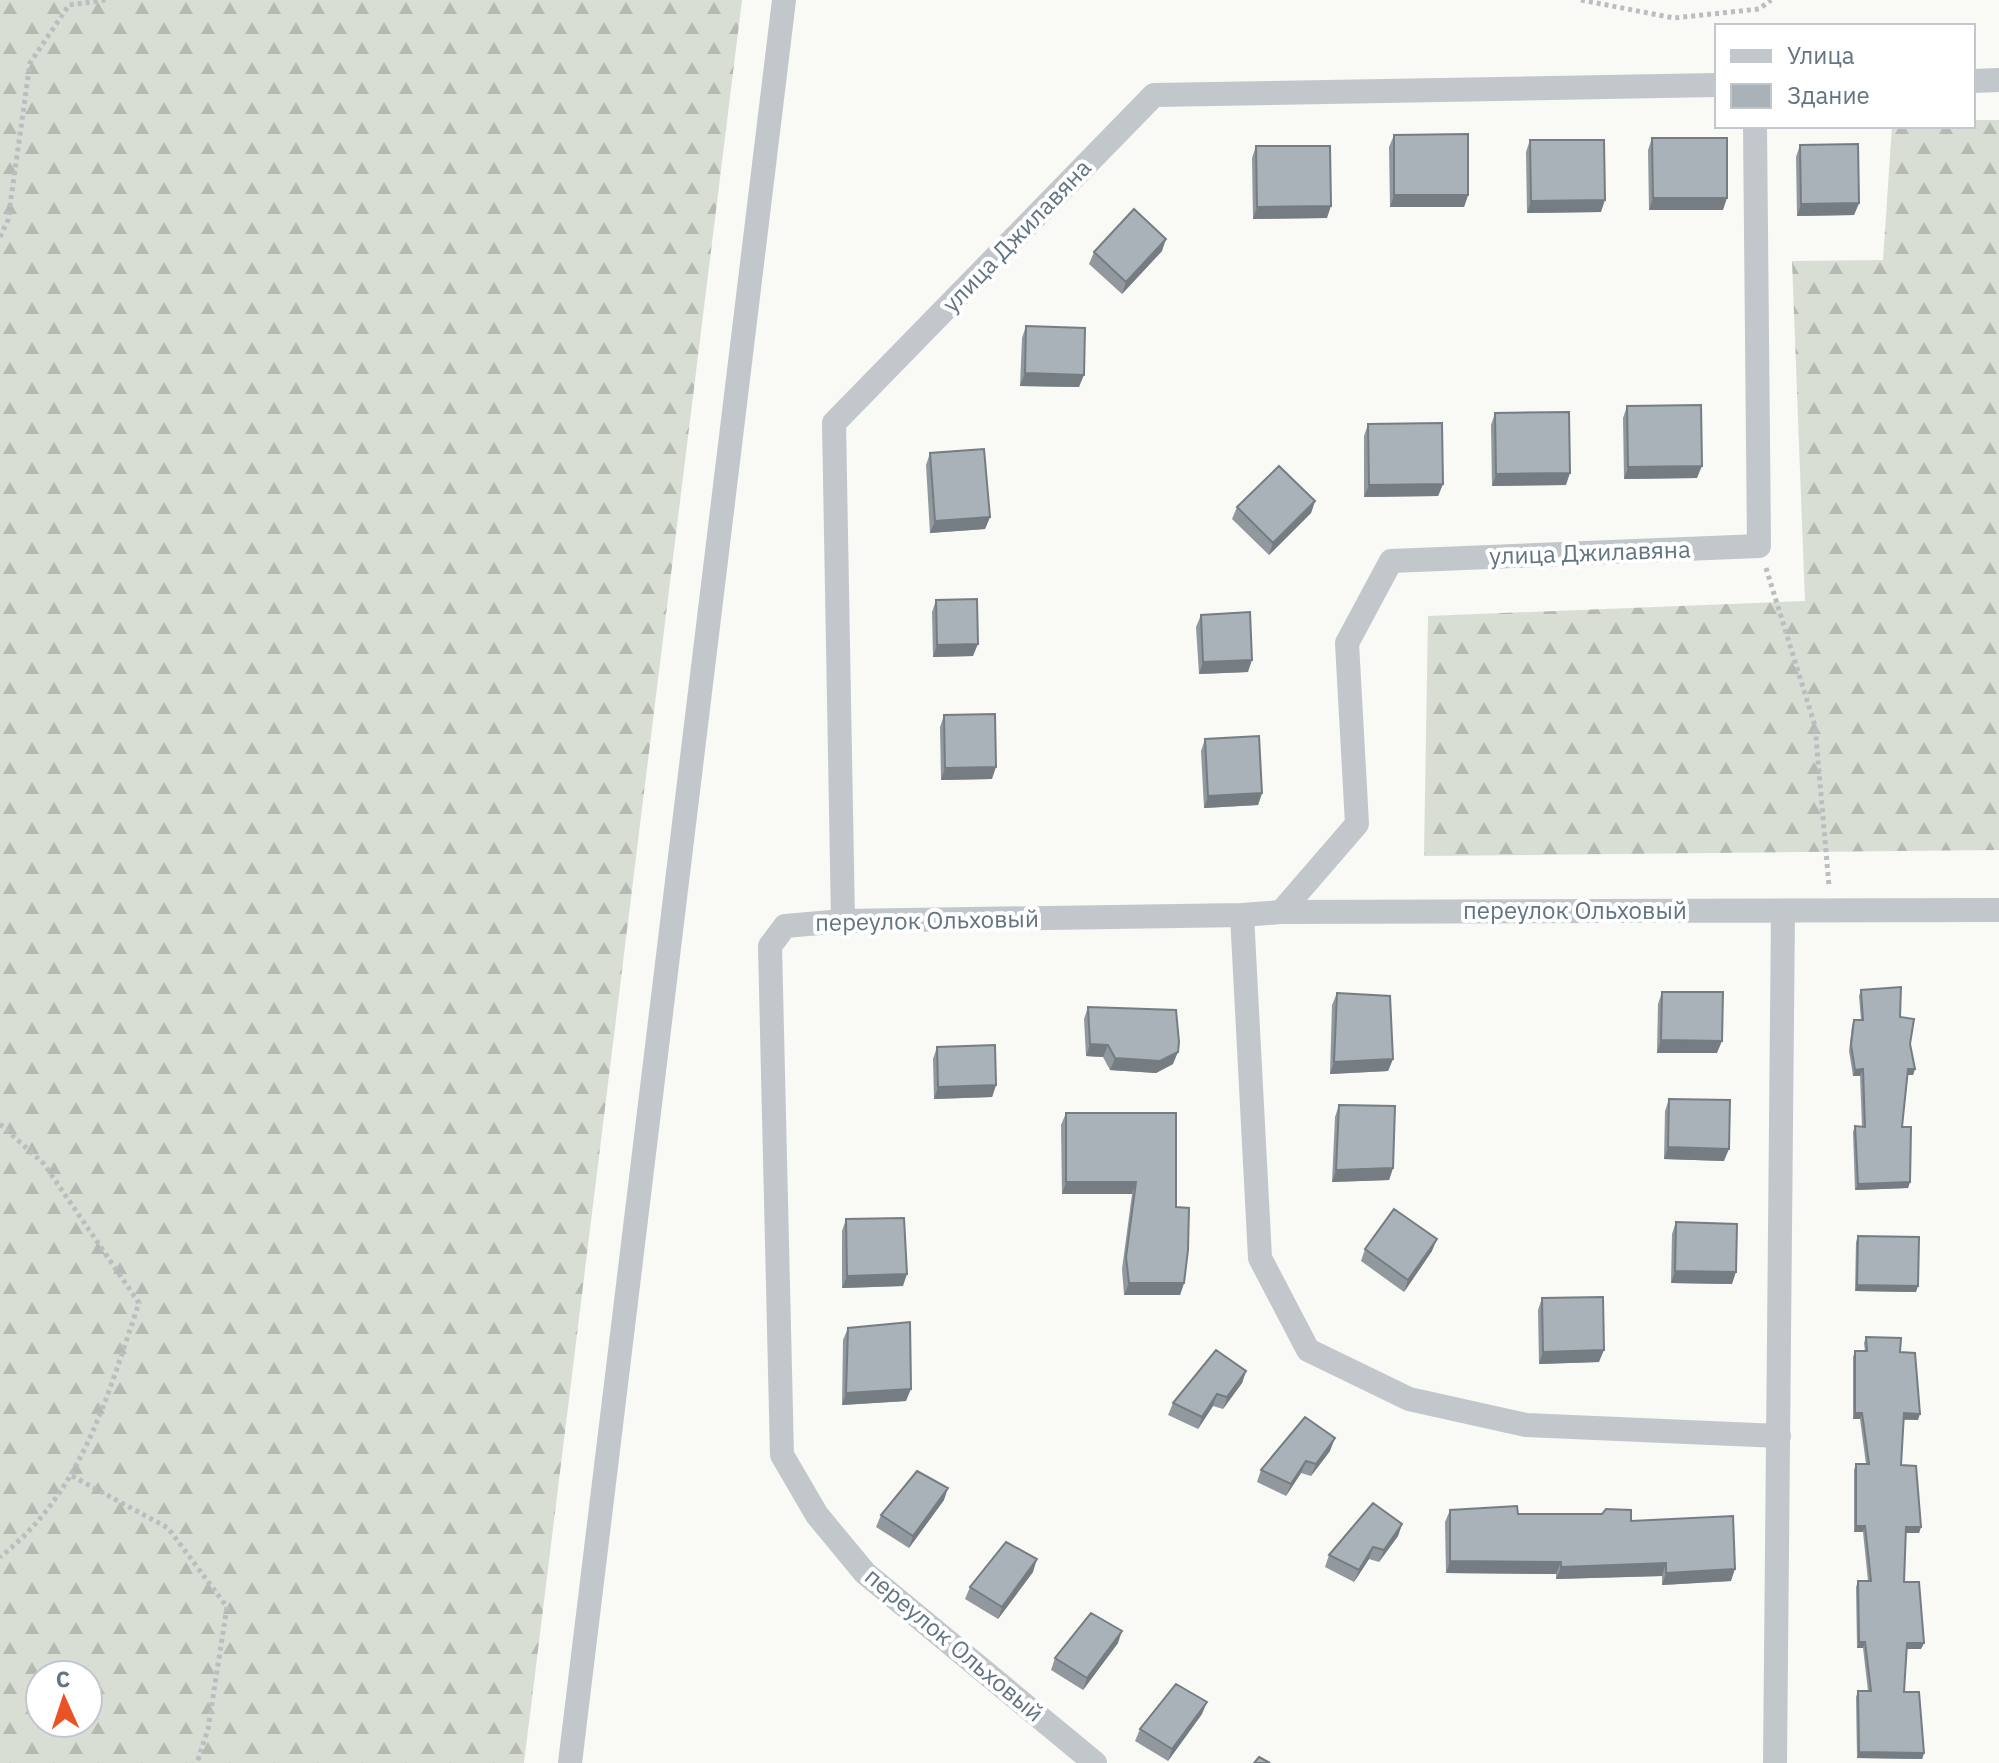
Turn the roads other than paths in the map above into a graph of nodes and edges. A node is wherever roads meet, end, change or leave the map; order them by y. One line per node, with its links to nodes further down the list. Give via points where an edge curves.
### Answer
1 (784, 0): 12 (street)
2 (1999, 80): 3 (street)
3 (1975, 81)
4 (1715, 85): 10 (street, улица Джилавяна, via 1154,95 834,423)
5 (1755, 128): 8 (street, улица Джилавяна, via 1759,546 1391,561 1347,643 1357,824)
6 (1999, 910): 7 (street, переулок Ольховый)
7 (1783, 911): 8 (street, переулок Ольховый); 11 (street)
8 (1281, 912): 9 (street, переулок Ольховый)
9 (1242, 915): 10 (street, переулок Ольховый); 11 (street, via 1260,1258 1308,1350 1409,1399 1526,1425)
10 (843, 921): 13 (street, переулок Ольховый, via 785,926 770,946 782,1455 817,1515 865,1573)
11 (1779, 1436): 14 (street)
12 (570, 1763)
13 (1095, 1763)
14 (1775, 1763)

